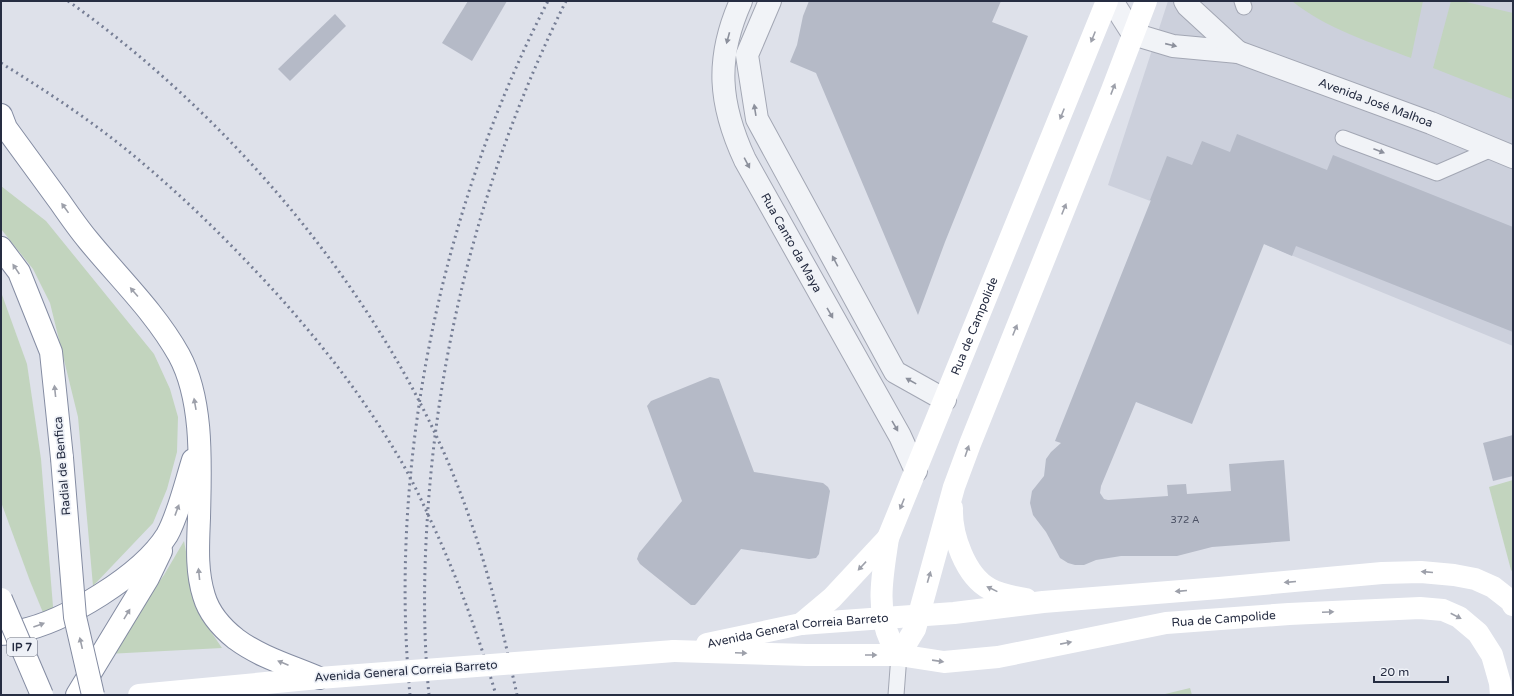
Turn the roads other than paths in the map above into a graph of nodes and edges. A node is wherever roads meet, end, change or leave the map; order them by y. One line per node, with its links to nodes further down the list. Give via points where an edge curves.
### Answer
1 (741, 1): 16 (street, Rua Canto da Maya, one-way to 16, via 732,22 723,60 723,89 734,137 900,436)
2 (770, 1): 14 (street, one-way to 2, via 895,372 757,119 747,55)
3 (1107, 1): 14 (main road, Rua de Campolide, one-way to 14)
4 (1112, 1): 7 (street)
5 (1146, 1): 7 (main road, Rua de Campolide)
6 (1186, 1): 8 (street, Avenida José Malhoa, via 1188,6)
7 (1133, 34): 8 (street, Avenida José Malhoa, one-way to 8, via 1173,46); 17 (main road, Rua de Campolide, one-way to 7)
8 (1238, 52): 11 (street, Avenida José Malhoa, via 1432,122)
9 (1, 115): 15 (main road, one-way to 9, via 195,401 179,356 147,307 88,240 6,128)
10 (1343, 138): 11 (lane, one-way to 11, via 1437,173)
11 (1492, 149): 12 (street, Avenida José Malhoa)
12 (1513, 157)
13 (1, 248): 31 (main road, Radial de Benfica, one-way to 13, bridge, via 75,617 51,352 19,272)
14 (945, 400): 16 (main road, Rua de Campolide)
15 (199, 443): 18 (main road, one-way to 15); 28 (main road, one-way to 15, via 253,650 237,639 224,628 204,597 198,559)
16 (916, 471): 19 (main road, Rua de Campolide, one-way to 19)
17 (954, 487): 21 (main road, Rua de Campolide, one-way to 17, via 1008,596 990,589 979,581 962,554 955,536 952,520); 23 (main road, Rua de Campolide, one-way to 17, via 925,591)
18 (167, 535): 25 (main road, one-way to 18, via 36,626 86,604 129,574); 30 (main road, one-way to 18, via 148,578)
19 (888, 538): 23 (main road, Rua de Campolide, via 881,594); 24 (main road, one-way to 24, via 832,598)
20 (1, 599): 29 (main road, IP 7, bridge)
21 (1043, 602): 22 (main road, Rua de Campolide, one-way to 21, via 1493,587 1475,579 1421,572 1382,573); 23 (main road, Rua de Campolide)
22 (1513, 605)
23 (900, 617): 24 (main road, Avenida General Correia Barreto); 27 (main road, Rua de Campolide, via 889,637 896,653); 27 (main road, Rua de Campolide, via 915,629)
24 (801, 624): 26 (main road, Avenida General Correia Barreto)
25 (1, 634)
26 (674, 651): 27 (main road, Avenida General Correia Barreto, one-way to 27); 28 (main road, Avenida General Correia Barreto, bridge)
27 (900, 655): 33 (lane); 34 (main road, Rua de Campolide, one-way to 34, via 944,662 998,657 1166,623 1420,608 1443,610 1459,617 1478,632 1492,655)
28 (319, 678): 32 (main road, Avenida General Correia Barreto)
29 (42, 695)
30 (77, 695)
31 (93, 695)
32 (139, 695)
33 (896, 695)
34 (1501, 695)

